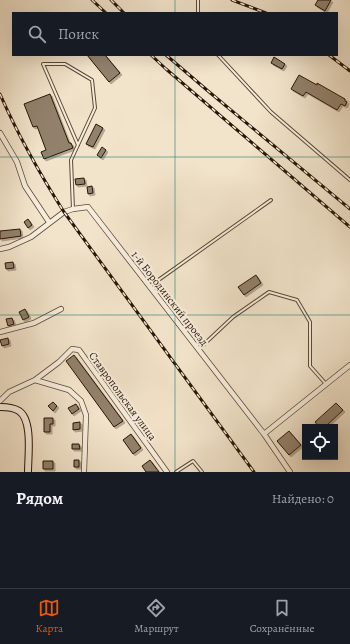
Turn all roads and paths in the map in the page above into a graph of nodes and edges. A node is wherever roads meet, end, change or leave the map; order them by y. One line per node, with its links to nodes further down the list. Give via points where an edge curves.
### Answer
1 (198, 0): 2 (lane)
2 (198, 12)
3 (219, 56): 6 (lane, via 271,112)
4 (0, 134): 9 (street, via 17,162 25,186)
5 (78, 146): 5 (lane, via 95,108 92,80 65,64 43,64); 8 (lane, via 71,160)
6 (350, 180)
7 (271, 200): 11 (lane)
8 (74, 209): 9 (street, 1-й Бородинский проезд); 11 (street, 1-й Бородинский проезд, via 88,206)
9 (49, 222): 10 (street, 1-й Бородинский проезд, via 31,236)
10 (0, 249)
11 (149, 286): 14 (street, 1-й Бородинский проезд)
12 (61, 309): 13 (street, via 34,323)
13 (0, 332)
14 (198, 350): 17 (lane, via 234,317 269,292 297,300 310,322 310,366); 20 (street, 1-й Бородинский проезд)
15 (350, 365): 17 (street)
16 (36, 380): 18 (street, Ставропольская улица, via 9,392); 22 (street, via 69,390 81,401 86,416); 23 (street, Ставропольская улица, via 72,349 79,350)
17 (326, 384): 20 (street)
18 (0, 401)
19 (0, 407): 21 (street, via 11,407 19,411 27,422)
20 (264, 434): 26 (street, 1-й Бородинский проезд)
21 (28, 472)
22 (84, 472)
23 (167, 472)
24 (176, 472): 25 (lane, via 193,460)
25 (202, 472)
26 (290, 472)

